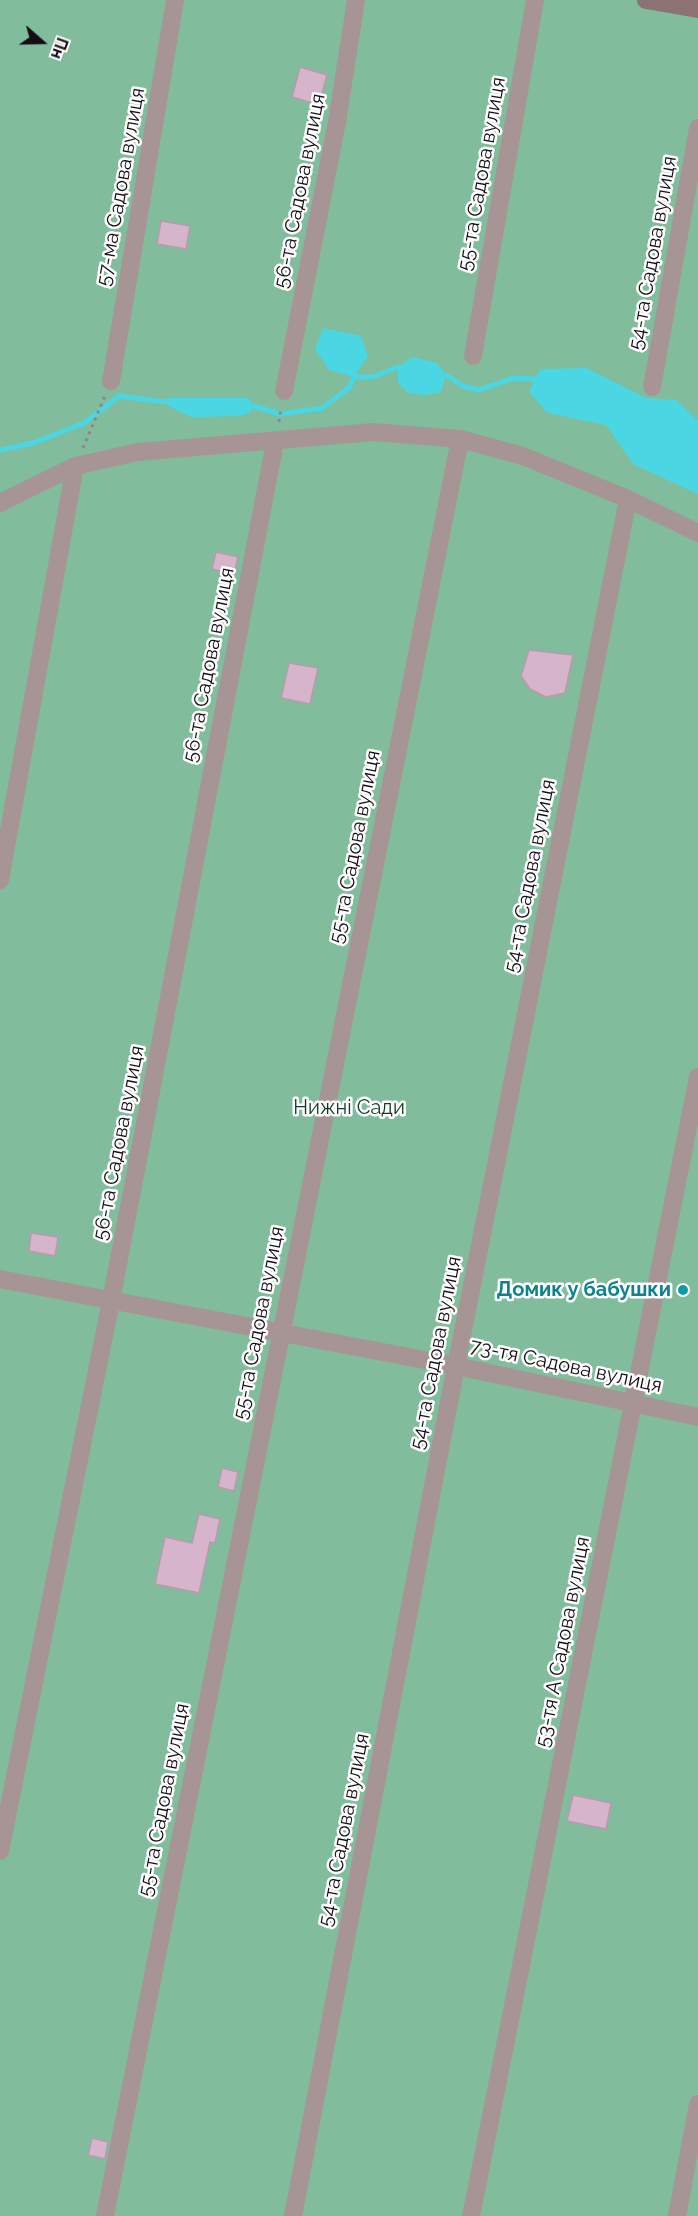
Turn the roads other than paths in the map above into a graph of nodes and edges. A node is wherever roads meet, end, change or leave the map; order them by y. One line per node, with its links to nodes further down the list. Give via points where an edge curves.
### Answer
1 (175, 0): 9 (street, 57-ма Садова вулиця)
2 (356, 0): 10 (street, 56-та Садова вулиця, via 337,122)
3 (535, 0): 7 (street, 55-та Садова вулиця)
4 (646, 0): 5 (street)
5 (698, 9)
6 (698, 128): 8 (street, 54-та Садова вулиця)
7 (474, 356)
8 (652, 387)
9 (108, 388)
10 (283, 397)
11 (276, 434): 12 (street, via 373,432); 13 (street, via 138,452); 20 (street, 56-та Садова вулиця)
12 (460, 439): 14 (street, via 523,456); 21 (street, 55-та Садова вулиця)
13 (75, 466): 15 (street); 17 (street)
14 (628, 499): 16 (street); 22 (street, 54-та Садова вулиця)
15 (0, 503)
16 (698, 533)
17 (0, 879)
18 (698, 1077): 23 (street, 53-тя А Садова вулиця)
19 (0, 1279): 20 (street, 73-тя Садова вулиця)
20 (111, 1301): 21 (street, 73-тя Садова вулиця); 25 (street, 56-та Садова вулиця)
21 (280, 1333): 22 (street, 73-тя Садова вулиця); 27 (street, 55-та Садова вулиця)
22 (456, 1365): 23 (street, 73-тя Садова вулиця); 28 (street, 54-та Садова вулиця)
23 (634, 1404): 24 (street, 73-тя Садова вулиця); 29 (street, 53-тя А Садова вулиця)
24 (698, 1417)
25 (0, 1851)
26 (698, 2104): 30 (street)
27 (105, 2216)
28 (293, 2216)
29 (471, 2216)
30 (677, 2216)

